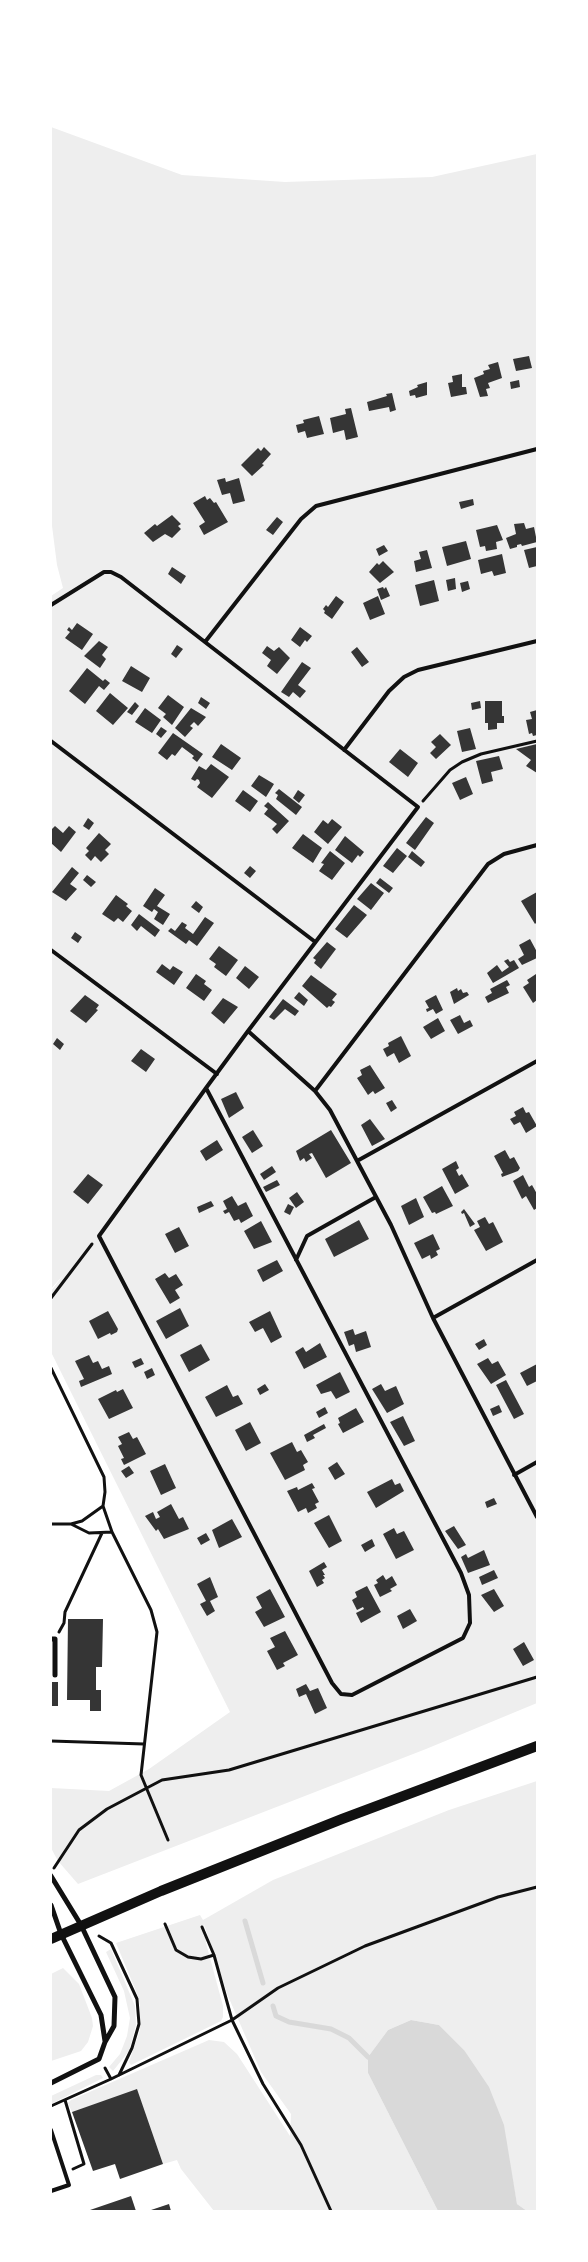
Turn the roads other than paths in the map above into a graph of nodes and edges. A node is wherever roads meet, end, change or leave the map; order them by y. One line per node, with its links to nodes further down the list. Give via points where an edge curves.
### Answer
1 (537, 448): 4 (lane, via 316,506 301,519)
2 (51, 605): 4 (lane, via 94,577 111,572)
3 (537, 641): 6 (lane, via 418,670 404,677 389,691)
4 (205, 642): 6 (lane)
5 (51, 741): 8 (lane)
6 (344, 750): 8 (lane, via 418,807)
7 (537, 845): 14 (lane, via 504,854 488,864)
8 (314, 941): 10 (lane)
9 (51, 950): 12 (lane)
10 (248, 1031): 12 (lane); 14 (lane)
11 (537, 1061): 15 (lane)
12 (217, 1074): 13 (lane)
13 (206, 1088): 17 (lane); 17 (lane, via 99,1236 332,1683 341,1694 352,1695 463,1638 470,1623 469,1595 461,1574)
14 (315, 1091): 15 (lane, via 330,1110)
15 (357, 1161): 16 (lane)
16 (376, 1197): 17 (lane, via 307,1236); 19 (lane)
17 (296, 1260)
18 (537, 1260): 19 (lane)
19 (433, 1318): 21 (lane)
20 (537, 1462): 21 (lane)
21 (514, 1475): 22 (lane)
22 (537, 1517)
23 (53, 1639): 24 (street)
24 (55, 1675)
25 (537, 1746): 28 (main road, via 342,1819)
26 (51, 1876): 28 (street)
27 (51, 1905): 29 (street)
28 (81, 1925): 29 (main road); 30 (street, via 115,1997 114,2026)
29 (56, 1936): 30 (street, via 101,2015)
30 (105, 2042): 31 (street, via 99,2059)
31 (51, 2083)
32 (51, 2130): 33 (lane, via 69,2185)
33 (51, 2191)

